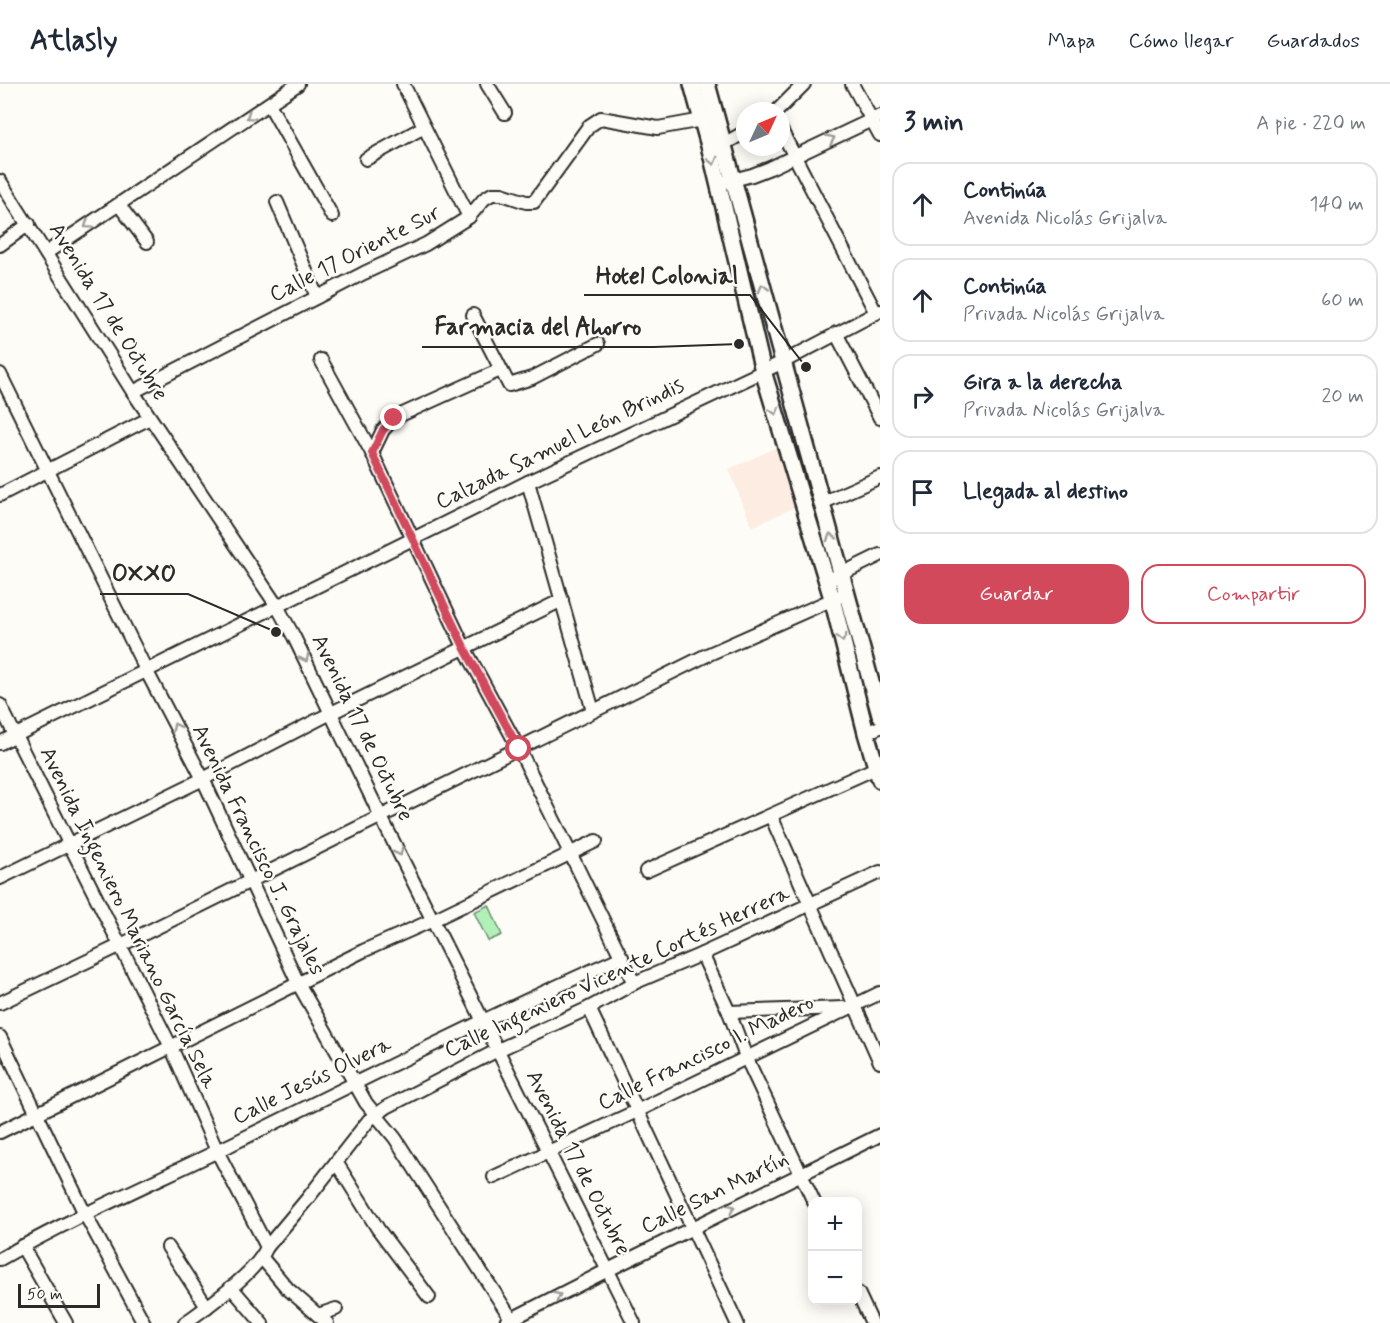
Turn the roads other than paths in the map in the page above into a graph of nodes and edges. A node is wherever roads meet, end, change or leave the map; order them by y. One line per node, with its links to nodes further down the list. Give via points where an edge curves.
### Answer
1 (298, 84): 9 (street)
2 (403, 84): 13 (street)
3 (487, 84): 10 (street)
4 (692, 84): 12 (main road)
5 (707, 84): 16 (main road)
6 (804, 84): 8 (street)
7 (852, 84): 11 (street)
8 (786, 102)
9 (269, 104): 23 (street, one-way to 23); 24 (street)
10 (505, 113)
11 (876, 118): 14 (street); 18 (street, one-way to 11)
12 (702, 120): 21 (main road, one-way to 21); 25 (street, Calle 17 Oriente Sur, via 658,128 601,118 589,126 534,202 492,194)
13 (424, 127): 19 (street); 25 (street)
14 (880, 135)
15 (736, 137): 16 (street)
16 (724, 144): 21 (main road)
17 (790, 149): 18 (street)
18 (794, 157): 21 (street); 31 (street)
19 (366, 159)
20 (0, 181): 26 (street, Avenida 17 de Octubre)
21 (726, 182): 36 (main road, one-way to 21); 38 (main road)
22 (277, 202): 30 (street)
23 (119, 204): 27 (street); 29 (street, one-way to 29)
24 (332, 216)
25 (469, 217): 30 (street, Calle 17 Oriente Sur, via 426,244)
26 (29, 224): 28 (street); 29 (street, Avenida 17 de Octubre)
27 (147, 242)
28 (0, 245)
29 (46, 254): 40 (street, Avenida 17 de Octubre)
30 (317, 297): 40 (street, Calle 17 Oriente Sur)
31 (878, 312): 33 (street, Calzada Samuel León Brindis)
32 (473, 315): 37 (street)
33 (836, 333): 36 (street, Calzada Samuel León Brindis); 42 (street)
34 (598, 344): 37 (street, via 517,383 509,385)
35 (321, 360): 43 (street)
36 (783, 362): 38 (street, Calzada Samuel León Brindis); 48 (main road)
37 (500, 370): 43 (street, via 394,418)
38 (763, 371): 46 (street, Calzada Samuel León Brindis); 52 (main road, one-way to 52)
39 (0, 374): 44 (street, Avenida Francisco J. Grajales)
40 (133, 392): 41 (street, Avenida 17 de Octubre)
41 (150, 418): 44 (street); 55 (street, Avenida 17 de Octubre)
42 (880, 418)
43 (372, 453): 49 (street)
44 (48, 471): 47 (street); 57 (street, Avenida Francisco J. Grajales)
45 (880, 477): 48 (street)
46 (528, 482): 49 (street, Calzada Samuel León Brindis); 54 (street)
47 (0, 495)
48 (822, 503): 51 (main road, one-way to 48)
49 (412, 538): 55 (street, Calzada Samuel León Brindis); 56 (street)
50 (880, 555): 51 (street)
51 (841, 574): 52 (street); 53 (main road)
52 (826, 581): 53 (main road)
53 (839, 596): 58 (main road); 59 (main road, one-way to 59); 61 (street)
54 (562, 600): 56 (street); 61 (street)
55 (277, 606): 57 (street, Calzada Samuel León Brindis); 62 (street, Avenida 17 de Octubre, one-way to 62)
56 (465, 649): 62 (street); 67 (street)
57 (146, 670): 65 (street, Calzada Samuel León Brindis); 69 (street, Avenida Francisco J. Grajales, one-way to 57)
58 (876, 682): 59 (street); 63 (main road)
59 (855, 691): 64 (main road)
60 (0, 705): 65 (street, Avenida Ingeniero Mariano García Sela)
61 (593, 711): 67 (street)
62 (331, 713): 69 (street); 70 (street, Avenida 17 de Octubre)
63 (880, 715)
64 (873, 730): 68 (main road)
65 (15, 736): 66 (street, Calzada Samuel León Brindis); 73 (street, Avenida Ingeniero Mariano García Sela)
66 (0, 743)
67 (519, 749): 70 (street); 74 (street)
68 (878, 774): 71 (street)
69 (203, 779): 73 (street); 78 (street, Avenida Francisco J. Grajales)
70 (380, 815): 78 (street); 80 (street, Avenida 17 de Octubre, one-way to 80)
71 (771, 816): 75 (street); 79 (street)
72 (596, 841): 74 (street)
73 (69, 844): 77 (street); 81 (street, Avenida Ingeniero Mariano García Sela)
74 (570, 855): 80 (street); 83 (street)
75 (646, 871)
76 (880, 872): 79 (street, Calle Ingeniero Vicente Cortés Herrera)
77 (0, 878)
78 (250, 880): 81 (street); 84 (street, Avenida Francisco J. Grajales)
79 (810, 903): 82 (street, Calle Ingeniero Vicente Cortés Herrera); 88 (street)
80 (434, 920): 84 (street); 91 (street, Avenida 17 de Octubre)
81 (119, 946): 87 (street); 93 (street, Avenida Ingeniero Mariano García Sela)
82 (702, 954): 85 (street, Calle Ingeniero Vicente Cortés Herrera); 90 (street)
83 (622, 957): 85 (street); 91 (street, Calle Jesús Olvera)
84 (298, 983): 93 (street); 97 (street, Avenida Francisco J. Grajales)
85 (634, 983): 89 (street, Calle Ingeniero Vicente Cortés Herrera)
86 (880, 993): 88 (street, Calle Francisco I. Madero)
87 (0, 1003)
88 (853, 1006): 90 (street); 95 (street, Calle Francisco I. Madero); 96 (street)
89 (589, 1008): 94 (street, Calle Ingeniero Vicente Cortés Herrera); 98 (street)
90 (729, 1012): 95 (street)
91 (484, 1022): 94 (street, Avenida 17 de Octubre); 97 (street, Calle Jesús Olvera)
92 (0, 1037): 99 (street)
93 (171, 1047): 99 (street); 104 (street, Avenida Ingeniero Mariano García Sela)
94 (498, 1050): 100 (street, Calle Ingeniero Vicente Cortés Herrera); 103 (street, Avenida 17 de Octubre)
95 (746, 1057): 98 (street, Calle Francisco I. Madero); 106 (street)
96 (880, 1062)
97 (353, 1083): 100 (street, Avenida Francisco J. Grajales); 104 (street, Calle Jesús Olvera)
98 (636, 1111): 103 (street, Calle Francisco I. Madero); 110 (street)
99 (35, 1114): 101 (street); 109 (street)
100 (374, 1115): 105 (street); 122 (street, Avenida Francisco J. Grajales, via 395,1138)
101 (0, 1132)
102 (880, 1135): 106 (street, Calle San Martín)
103 (549, 1150): 107 (street, Calle Francisco I. Madero); 115 (street, Avenida 17 de Octubre)
104 (217, 1151): 109 (street, Calle Jesús Olvera); 113 (street, Avenida Ingeniero Mariano García Sela)
105 (336, 1162): 113 (street); 117 (street, via 378,1229)
106 (801, 1174): 108 (street); 110 (street, Calle San Martín, one-way to 106)
107 (494, 1177)
108 (812, 1197)
109 (85, 1214): 111 (street, Calle Jesús Olvera); 124 (street)
110 (692, 1228): 115 (street, Calle San Martín); 128 (street)
111 (22, 1246): 114 (street, Calle Jesús Olvera); 123 (street)
112 (168, 1247): 119 (street)
113 (264, 1253): 116 (street); 121 (street, Avenida Ingeniero Mariano García Sela, via 288,1289)
114 (0, 1259)
115 (608, 1270): 122 (street, Calle San Martín, one-way to 115); 127 (street, Avenida 17 de Octubre)
116 (231, 1287): 119 (street); 126 (street)
117 (429, 1297)
118 (862, 1302): 129 (street)
119 (207, 1307): 125 (street)
120 (336, 1309): 121 (street)
121 (322, 1319)
122 (510, 1322)
123 (66, 1323)
124 (144, 1323)
125 (185, 1323)
126 (262, 1323)
127 (634, 1323)
128 (737, 1323)
129 (872, 1323)

